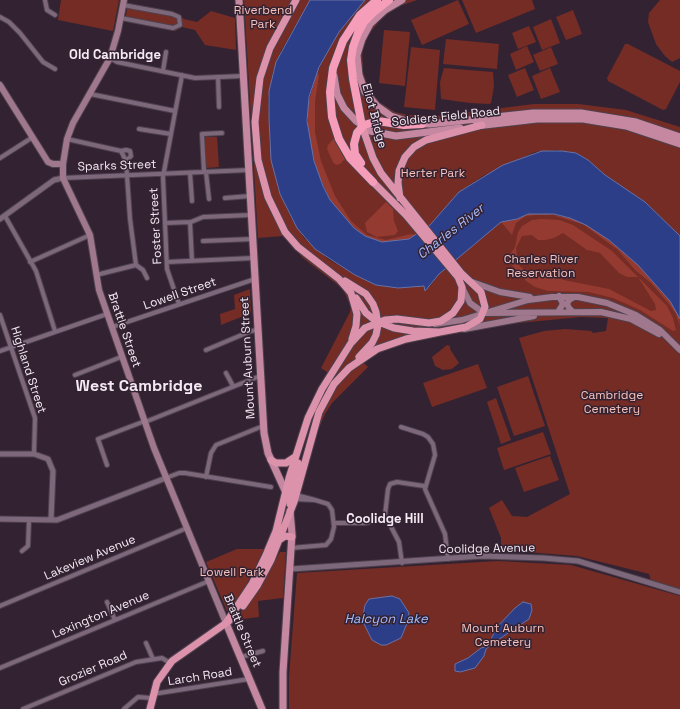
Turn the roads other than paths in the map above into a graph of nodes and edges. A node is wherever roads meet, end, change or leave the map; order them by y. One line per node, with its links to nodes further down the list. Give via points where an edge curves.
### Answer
1 (45, 0): 10 (street, via 47,10)
2 (239, 0): 9 (main road, Mount Auburn Street)
3 (243, 0): 9 (main road)
4 (296, 0): 68 (highway, via 273,42 262,72 255,116 257,154 266,192 282,226 298,248)
5 (377, 0): 15 (highway, Soldiers Field Road, via 352,26 340,47)
6 (389, 0): 27 (highway, Eliot Bridge, via 364,22 353,47 351,63)
7 (402, 0): 25 (main road, Soldiers Field Road, via 383,12 367,28 358,49 357,69 364,89 378,108 395,118)
8 (124, 2): 12 (main road, Brattle Street); 12 (street, via 172,14 179,18 180,25 173,28)
9 (240, 10): 19 (main road, Mount Auburn Street)
10 (55, 16)
11 (0, 17): 16 (street, via 20,33 43,62)
12 (121, 18): 14 (main road, Brattle Street)
13 (166, 52): 17 (street)
14 (110, 58): 17 (street); 22 (main road, Brattle Street)
15 (333, 68): 27 (main road, Soldiers Field Road, via 341,102 350,116); 47 (highway, Eliot Bridge, via 330,95 335,128 348,155)
16 (55, 69)
17 (163, 71): 18 (street)
18 (182, 75): 20 (street, via 198,78); 24 (street, Foster Street)
19 (243, 76): 20 (street); 41 (main road, Mount Auburn Street)
20 (218, 77): 23 (street)
21 (0, 85): 33 (main road)
22 (90, 94): 24 (street); 35 (main road, Brattle Street)
23 (219, 107)
24 (175, 111): 31 (street, Foster Street)
25 (422, 124): 26 (main road, Soldiers Field Road); 27 (highway, via 378,121)
26 (432, 124): 32 (main road, via 417,128 398,127); 34 (main road, Soldiers Field Road, via 533,113 571,112 626,120)
27 (362, 126): 32 (main road, Soldiers Field Road, via 380,134); 47 (highway, via 355,136 354,151); 51 (highway, Eliot Bridge, via 378,168)
28 (482, 126): 32 (main road, Soldiers Field Road); 36 (main road, Soldiers Field Road, via 537,119 592,120 643,130); 51 (highway, via 426,140 412,148 398,173)
29 (139, 129): 31 (street)
30 (222, 132): 42 (street, via 202,134)
31 (171, 134): 44 (street, Foster Street)
32 (400, 136)
33 (33, 137): 38 (street); 40 (main road, via 49,163)
34 (680, 138)
35 (67, 139): 37 (street); 40 (main road, Brattle Street)
36 (680, 144)
37 (121, 151): 39 (street); 39 (street, via 130,151 131,156)
38 (0, 157)
39 (126, 161): 45 (street)
40 (63, 164): 46 (main road, Brattle Street)
41 (248, 170): 42 (street, Sparks Street); 48 (main road, Mount Auburn Street)
42 (205, 172): 43 (street, Sparks Street); 50 (street)
43 (190, 173): 44 (street, Sparks Street); 52 (street)
44 (164, 174): 45 (street, Sparks Street); 57 (street, Foster Street)
45 (128, 175): 46 (street, Sparks Street); 65 (street)
46 (63, 178): 54 (street, Sparks Street, via 54,180); 58 (main road, Brattle Street)
47 (373, 182): 56 (highway, Eliot Bridge)
48 (250, 196): 49 (street); 53 (main road, Mount Auburn Street)
49 (225, 198)
50 (209, 199)
51 (401, 200): 56 (highway, Eliot Bridge)
52 (192, 201)
53 (251, 215): 55 (street, via 203,217); 59 (main road, Mount Auburn Street)
54 (2, 217): 63 (street)
55 (190, 222): 57 (street); 62 (street)
56 (416, 222): 66 (highway, Eliot Bridge)
57 (165, 223): 64 (street, Foster Street)
58 (90, 235): 63 (street); 67 (main road, Brattle Street)
59 (252, 239): 60 (street); 61 (main road, Mount Auburn Street)
60 (203, 241)
61 (254, 258): 62 (street); 70 (main road, Mount Auburn Street)
62 (192, 261): 64 (street)
63 (30, 262): 89 (street, via 36,271)
64 (167, 262): 77 (street, Foster Street)
65 (136, 265): 67 (street); 69 (street, via 143,270)
66 (457, 273): 71 (highway); 72 (highway, Eliot Bridge)
67 (96, 275): 82 (main road, Brattle Street)
68 (334, 275): 73 (highway); 84 (highway, via 368,296 375,307)
69 (147, 278)
70 (255, 279): 77 (street, Lowell Street); 87 (main road, Mount Auburn Street)
71 (469, 281): 76 (main road, via 500,292); 81 (highway, via 484,296)
72 (461, 286): 81 (main road, via 472,304); 85 (highway, via 461,301 453,313 439,322)
73 (347, 287): 84 (highway, via 366,313); 93 (highway, via 354,301 357,317)
74 (559, 296): 75 (main road); 76 (main road); 79 (main road, via 563,304)
75 (574, 297): 80 (main road, via 567,304); 91 (main road, via 603,302 630,312 657,328)
76 (538, 298): 81 (main road)
77 (179, 304): 86 (street, Lowell Street)
78 (550, 312): 79 (main road); 81 (main road); 88 (main road)
79 (558, 312): 80 (main road)
80 (574, 312): 91 (main road, via 602,312 632,319)
81 (484, 313): 85 (main road, via 451,323); 88 (highway, via 475,322)
82 (107, 314): 86 (main road, Brattle Street); 89 (street)
83 (0, 316): 92 (street, Highland Street)
84 (378, 322): 85 (highway, via 395,319); 90 (highway, via 407,330); 93 (highway, via 360,333); 98 (highway, via 373,341)
85 (424, 323)
86 (112, 328): 97 (main road, Brattle Street)
87 (258, 330): 94 (street); 101 (main road, Mount Auburn Street)
88 (455, 330): 90 (highway)
89 (56, 331): 92 (street)
90 (440, 332): 98 (highway, via 385,346)
91 (675, 345): 95 (main road)
92 (10, 348): 96 (street); 108 (street, Highland Street, via 34,418)
93 (347, 348): 103 (highway)
94 (206, 350)
95 (680, 350)
96 (0, 351)
97 (121, 357): 100 (street); 104 (main road, Brattle Street)
98 (349, 368): 117 (highway, via 334,384 321,406)
99 (226, 372): 102 (street)
100 (75, 375)
101 (260, 376): 102 (street); 105 (main road, Mount Auburn Street)
102 (233, 386): 104 (street)
103 (316, 401): 109 (highway); 118 (highway, via 292,489)
104 (145, 421): 111 (street, via 98,439); 113 (main road, Brattle Street)
105 (263, 426): 110 (main road, Mount Auburn Street); 112 (street, via 216,445 211,453)
106 (401, 428): 114 (street, via 423,434 433,444 435,455)
107 (0, 454): 108 (street)
108 (34, 454): 122 (street, via 43,456 51,464)
109 (296, 455): 110 (highway, via 286,463); 116 (highway)
110 (271, 460): 116 (main road, Mount Auburn Street)
111 (107, 465)
112 (206, 476): 113 (street, via 182,473); 115 (street)
113 (166, 478): 122 (street); 124 (main road, Brattle Street)
114 (424, 486): 119 (street, via 397,482 390,484 387,491); 129 (street, via 445,534)
115 (271, 487)
116 (285, 491): 118 (main road, Mount Auburn Street); 137 (highway, via 276,531 266,555 252,584)
117 (295, 497): 118 (highway); 123 (street, via 330,505)
118 (290, 511): 125 (main road, Mount Auburn Street); 126 (highway)
119 (386, 518): 123 (street, via 365,523); 130 (street, via 399,542)
120 (0, 519): 121 (street)
121 (29, 520): 122 (street); 128 (street, via 28,546)
122 (51, 520)
123 (334, 523): 127 (street, via 332,535 326,546)
124 (187, 528): 132 (main road, Brattle Street); 135 (street, Lakeview Avenue)
125 (292, 537): 126 (highway, via 285,536); 127 (main road, Mount Auburn Street)
126 (279, 540): 137 (highway, via 269,566 257,586)
127 (291, 548): 131 (main road, Mount Auburn Street)
128 (22, 551)
129 (448, 559): 130 (street, Coolidge Avenue); 133 (street, Coolidge Avenue, via 497,556 572,560)
130 (402, 563): 131 (street, Coolidge Avenue)
131 (290, 569): 150 (main road, Mount Auburn Street)
132 (209, 581): 136 (street, Lexington Avenue); 137 (main road, Brattle Street)
133 (680, 592)
134 (107, 602): 136 (street)
135 (0, 606)
136 (115, 620): 143 (street, Lexington Avenue)
137 (226, 623): 140 (main road, Brattle Street); 142 (highway, via 207,638 179,654)
138 (146, 642): 141 (street)
139 (262, 651): 140 (street)
140 (241, 657): 144 (main road, Brattle Street)
141 (153, 659): 142 (street, Grozier Road, via 164,658); 146 (street, Grozier Road, via 134,663)
142 (170, 663): 145 (highway)
143 (0, 668)
144 (250, 679): 145 (street, Larch Road); 149 (main road, Brattle Street)
145 (152, 696): 147 (street, Larch Road, via 138,697); 148 (highway)
146 (23, 709)
147 (124, 709)
148 (150, 709)
149 (262, 709)
150 (283, 709)

